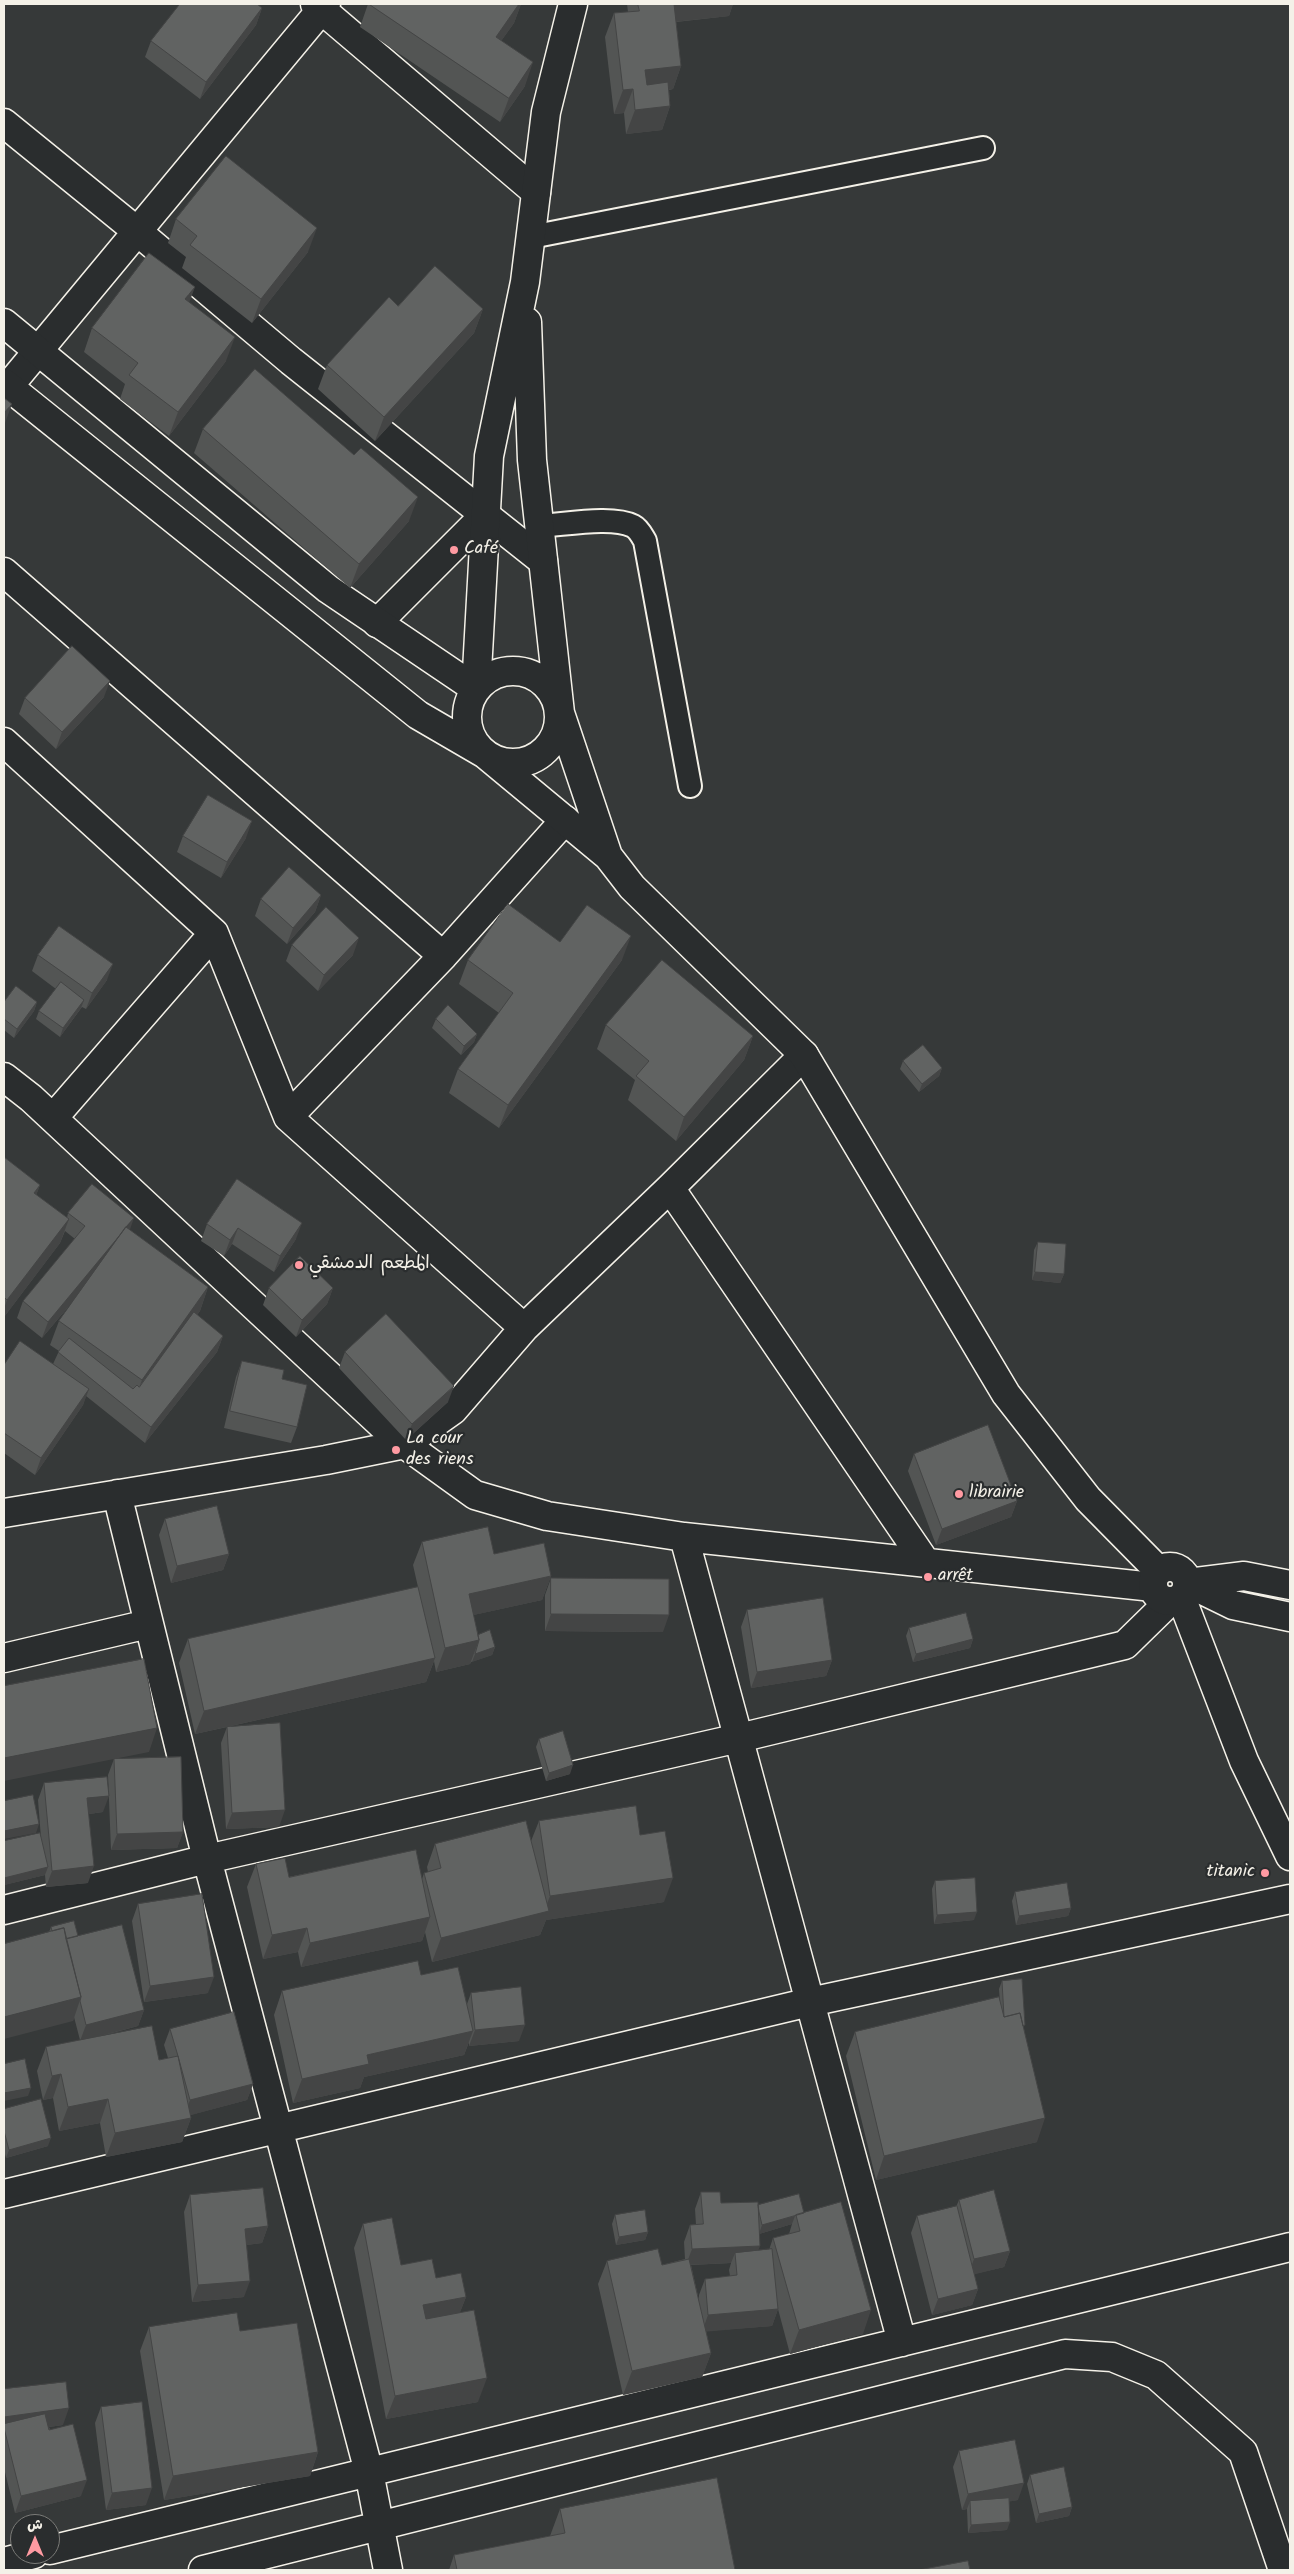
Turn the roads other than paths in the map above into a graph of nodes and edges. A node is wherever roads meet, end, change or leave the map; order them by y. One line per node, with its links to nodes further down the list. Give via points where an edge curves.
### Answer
1 (573, 4): 5 (street, via 546,112)
2 (321, 6): 5 (street); 6 (street)
3 (4, 123): 6 (street)
4 (983, 148): 7 (lane)
5 (536, 192): 7 (street)
6 (138, 232): 10 (street); 12 (street, via 290,361)
7 (531, 237): 8 (street)
8 (525, 282): 12 (street, via 489,456); 13 (street, via 532,460)
9 (4, 324): 10 (street)
10 (39, 352): 11 (street); 16 (street, via 328,589)
11 (6, 385): 20 (street, via 418,715)
12 (486, 514): 14 (street); 16 (street); 17 (street)
13 (539, 526): 14 (street); 21 (lane, via 612,521 632,526 640,532 645,541)
14 (543, 561): 18 (street)
15 (4, 572): 25 (street)
16 (377, 623): 17 (street)
17 (476, 689): 18 (street, via 502,671 534,675 556,698); 20 (street, via 466,716 474,744)
18 (560, 714): 20 (street, via 558,730 540,756 512,764 498,762); 23 (street)
19 (4, 742): 24 (street)
20 (484, 754): 22 (street)
21 (690, 786)
22 (565, 820): 23 (street); 25 (street)
23 (608, 856): 26 (street, via 632,886)
24 (214, 933): 30 (street); 31 (street)
25 (443, 956): 30 (street)
26 (804, 1055): 32 (street); 40 (street, via 1006,1394 1088,1499)
27 (4, 1076): 28 (street)
28 (31, 1098): 29 (street); 31 (street)
29 (4, 1104)
30 (288, 1117): 33 (street)
31 (53, 1118): 34 (street)
32 (670, 1188): 33 (street); 38 (street)
33 (524, 1328): 34 (street, via 452,1410)
34 (405, 1444): 35 (street); 37 (street, via 475,1495 547,1516)
35 (117, 1494): 36 (street); 42 (street)
36 (4, 1512)
37 (684, 1537): 38 (street); 44 (street)
38 (926, 1563): 40 (street)
39 (1290, 1585): 40 (street, via 1244,1576)
40 (1170, 1588): 41 (street, via 1233,1606); 44 (street, via 1125,1645); 45 (street, via 1244,1760)
41 (1290, 1617)
42 (148, 1624): 43 (street); 46 (street)
43 (4, 1658)
44 (739, 1738): 46 (street); 49 (street)
45 (1290, 1856)
46 (206, 1859): 48 (street); 50 (street)
47 (1290, 1899): 49 (street)
48 (4, 1910)
49 (810, 2002): 50 (street); 53 (street)
50 (278, 2130): 51 (street); 54 (street)
51 (4, 2194)
52 (1290, 2247): 53 (street)
53 (902, 2342): 54 (street)
54 (369, 2472): 55 (street); 56 (street)
55 (378, 2526): 57 (street); 58 (street); 59 (street, via 1065,2354 1112,2356 1156,2375 1243,2452)
56 (60, 2548)
57 (203, 2570)
58 (388, 2570)
59 (1283, 2570)

